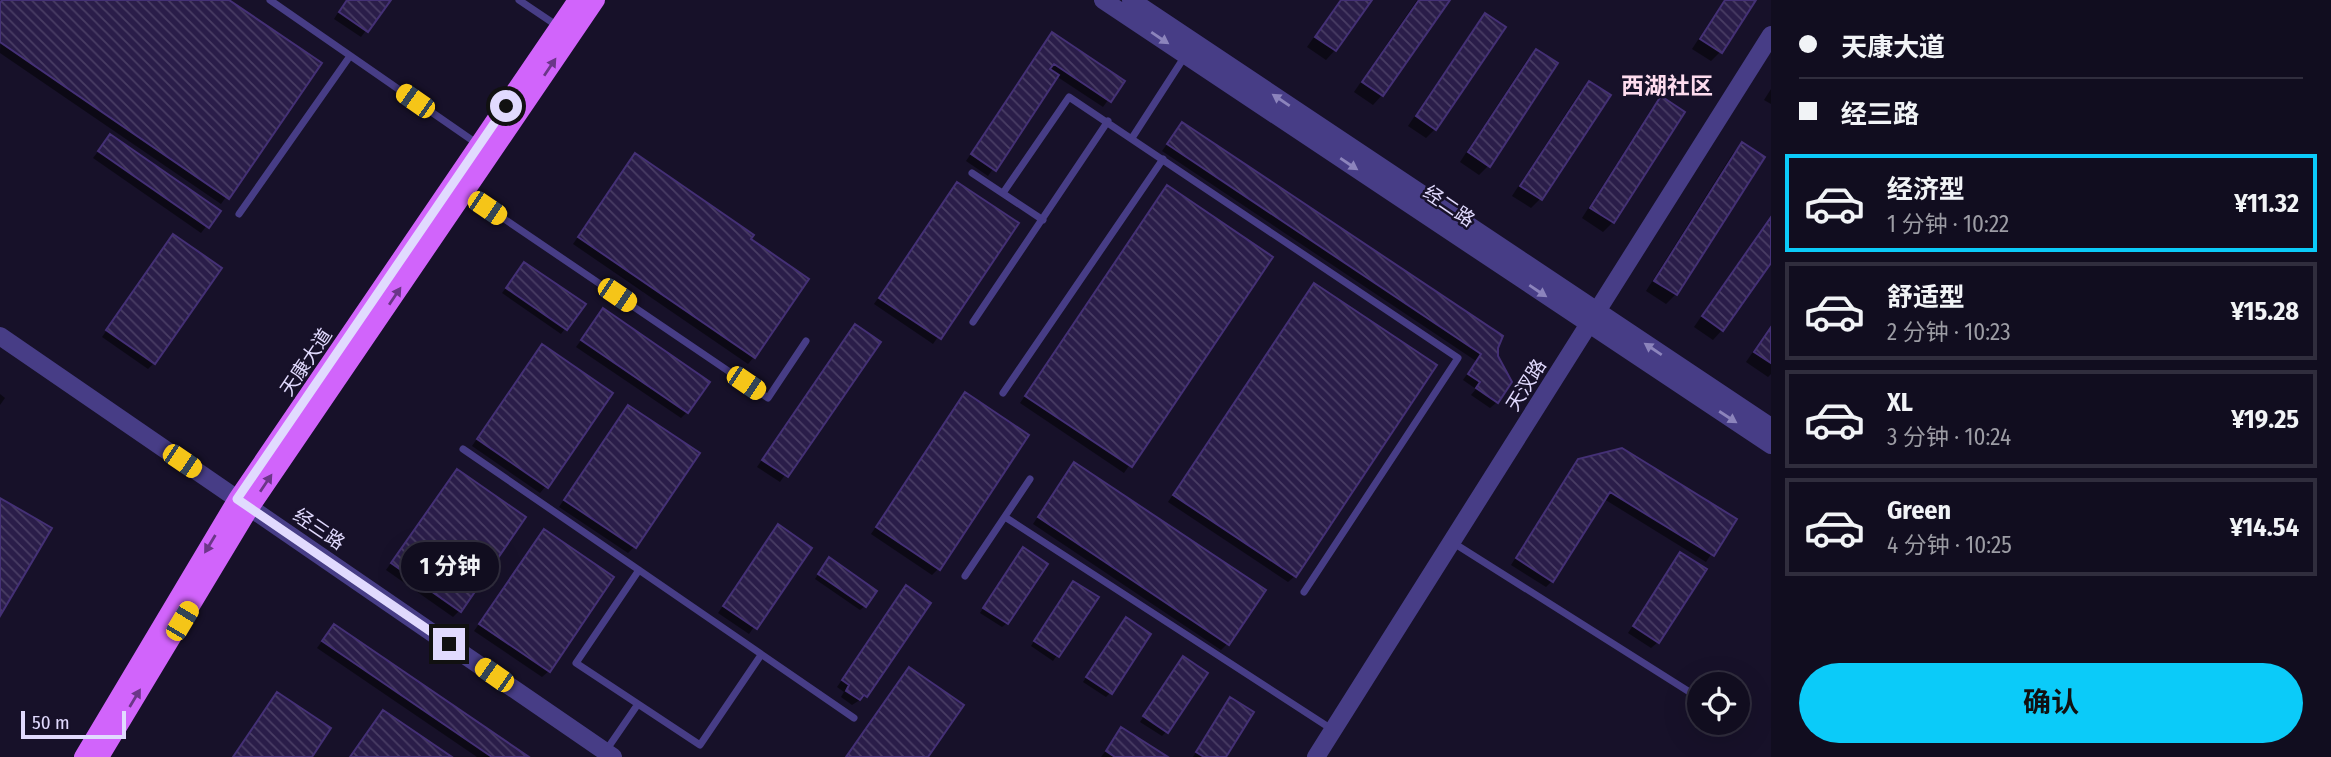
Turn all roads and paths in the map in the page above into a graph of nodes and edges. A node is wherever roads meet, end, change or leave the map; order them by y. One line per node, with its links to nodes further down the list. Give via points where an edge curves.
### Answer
1 (270, 0): 10 (lane)
2 (519, 0): 7 (lane)
3 (577, 0): 7 (main road, 天康大道)
4 (596, 0): 7 (main road, 天康大道)
5 (1103, 0): 9 (street, 经二路, one-way to 9)
6 (1132, 0): 9 (street, 经二路)
7 (565, 32): 13 (main road, 天康大道)
8 (1771, 35): 20 (street, 天汊路)
9 (1190, 49): 12 (lane); 20 (street, 经二路)
10 (350, 56): 13 (lane); 18 (lane)
11 (1108, 121): 12 (lane); 17 (lane, via 1069,97); 19 (lane)
12 (1132, 138): 14 (lane)
13 (486, 150): 16 (main road, 天康大道)
14 (1163, 159): 24 (lane); 34 (lane, via 1458,358)
15 (972, 173): 17 (lane)
16 (459, 189): 23 (lane, via 768,398); 29 (main road, 天康大道)
17 (1003, 193): 19 (lane)
18 (239, 214)
19 (1043, 220): 21 (lane)
20 (1594, 319): 25 (street, 经二路, one-way to 20); 26 (street, 经二路, one-way to 26); 31 (street, 天汊路)
21 (973, 322)
22 (0, 336): 29 (street, 经三路)
23 (806, 341)
24 (1003, 393)
25 (1771, 427)
26 (1771, 445)
27 (463, 449): 32 (lane)
28 (1030, 479): 30 (lane)
29 (243, 504): 40 (street, 经三路); 41 (main road, 天康大道, one-way to 41); 42 (main road, 天康大道, one-way to 29)
30 (1005, 517): 33 (lane); 39 (lane)
31 (1452, 542): 36 (lane); 39 (street, 天汊路)
32 (639, 570): 35 (lane); 37 (lane, via 576,663)
33 (965, 576)
34 (1304, 592)
35 (761, 655): 37 (lane, via 700,745); 38 (lane)
36 (1687, 690)
37 (638, 704): 40 (lane)
38 (854, 718)
39 (1333, 730): 43 (street, 天汊路)
40 (609, 754)
41 (83, 757)
42 (100, 757)
43 (1316, 757)

